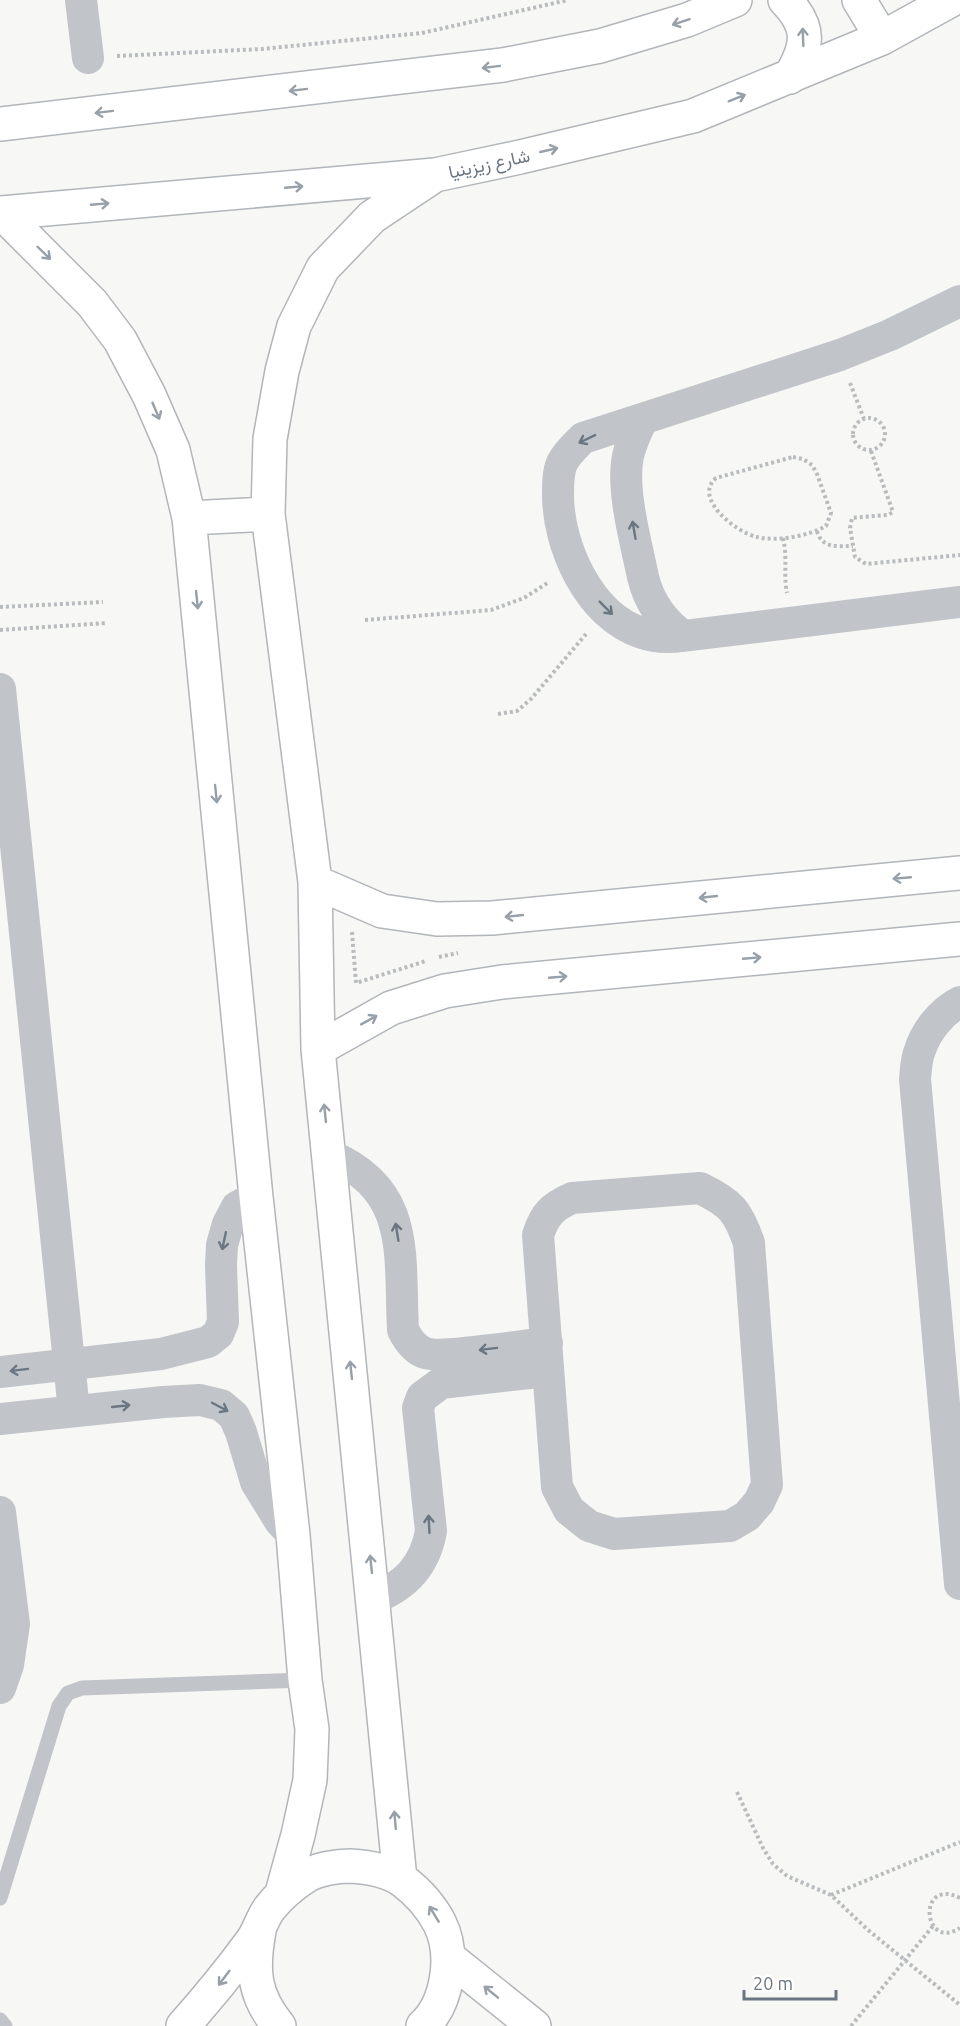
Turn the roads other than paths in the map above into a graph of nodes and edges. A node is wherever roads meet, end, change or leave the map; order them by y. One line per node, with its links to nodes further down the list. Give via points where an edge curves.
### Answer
1 (81, 0): 7 (street)
2 (735, 0): 9 (street, one-way to 9, via 687,20 600,46 503,66)
3 (785, 0): 8 (street, one-way to 3, via 803,55 805,33 797,12)
4 (859, 0): 6 (street)
5 (951, 0): 6 (street, شارع زيزينيا)
6 (882, 38): 8 (street, شارع زيزينيا)
7 (88, 58)
8 (790, 77): 10 (street, شارع زيزينيا, one-way to 8, via 693,116)
9 (0, 124)
10 (435, 175): 11 (street, شارع زيزينيا, one-way to 10); 14 (street, via 372,217 323,268 294,326 270,439)
11 (1, 213): 15 (street, one-way to 15, via 92,303 120,340 173,450)
12 (960, 301): 13 (street, via 840,355)
13 (642, 420): 17 (street, one-way to 13, via 661,617 646,591 643,577 626,475 631,447); 17 (street, one-way to 17, via 583,438 570,450 561,464 558,481 563,540 574,568 606,610 640,633 661,638)
14 (268, 514): 15 (street); 21 (street)
15 (189, 518): 26 (street, one-way to 26)
16 (960, 602): 17 (street)
17 (683, 636)
18 (0, 690): 19 (street)
19 (5, 783): 29 (street)
20 (960, 873): 21 (street, one-way to 21, via 492,918 437,919 382,911)
21 (315, 882): 24 (street)
22 (960, 939): 24 (street, one-way to 22, via 391,1008 445,991 502,982)
23 (960, 1002): 36 (street, via 932,1025 919,1051 915,1079)
24 (318, 1049): 25 (street, one-way to 24)
25 (329, 1155): 28 (street, one-way to 25, via 435,1355 416,1349 403,1330 398,1231 392,1211 366,1176); 37 (street, one-way to 25)
26 (256, 1197): 27 (street, one-way to 27, via 237,1207 222,1245 223,1322 218,1334 208,1342); 35 (street)
27 (161, 1354): 29 (street); 31 (street)
28 (547, 1357): 28 (street, via 538,1235 544,1218 556,1205 572,1198 700,1188 723,1199 741,1218 749,1243 767,1485 759,1502 747,1516 730,1526 614,1534 589,1526 569,1510 557,1487); 37 (street, one-way to 28, via 405,1581 417,1568 428,1544 431,1531 418,1408 423,1397 441,1383)
29 (69, 1365): 30 (street, one-way to 30); 32 (street)
30 (0, 1372)
31 (164, 1402): 32 (street, one-way to 31); 35 (street, one-way to 35, via 200,1400 221,1404 234,1416 256,1482)
32 (74, 1411): 33 (street)
33 (0, 1419)
34 (0, 1512): 39 (street, via 14,1624)
35 (293, 1535): 38 (street)
36 (960, 1584)
37 (374, 1598): 40 (street, one-way to 37)
38 (305, 1680): 41 (street, via 312,1729 310,1780); 42 (lane, via 82,1688 68,1693 59,1706)
39 (0, 1688)
40 (400, 1879): 41 (street, via 370,1867 339,1866 308,1875); 44 (street, one-way to 40, via 441,1926 425,1899)
41 (282, 1893): 43 (street)
42 (0, 1898)
43 (259, 1931): 47 (street, one-way to 47); 48 (street, via 254,1959 257,1987)
44 (448, 1957): 49 (street, via 441,2001); 50 (street, one-way to 44)
45 (0, 2020): 46 (lane)
46 (5, 2026)
47 (183, 2026)
48 (279, 2026)
49 (423, 2026)
50 (534, 2026)

